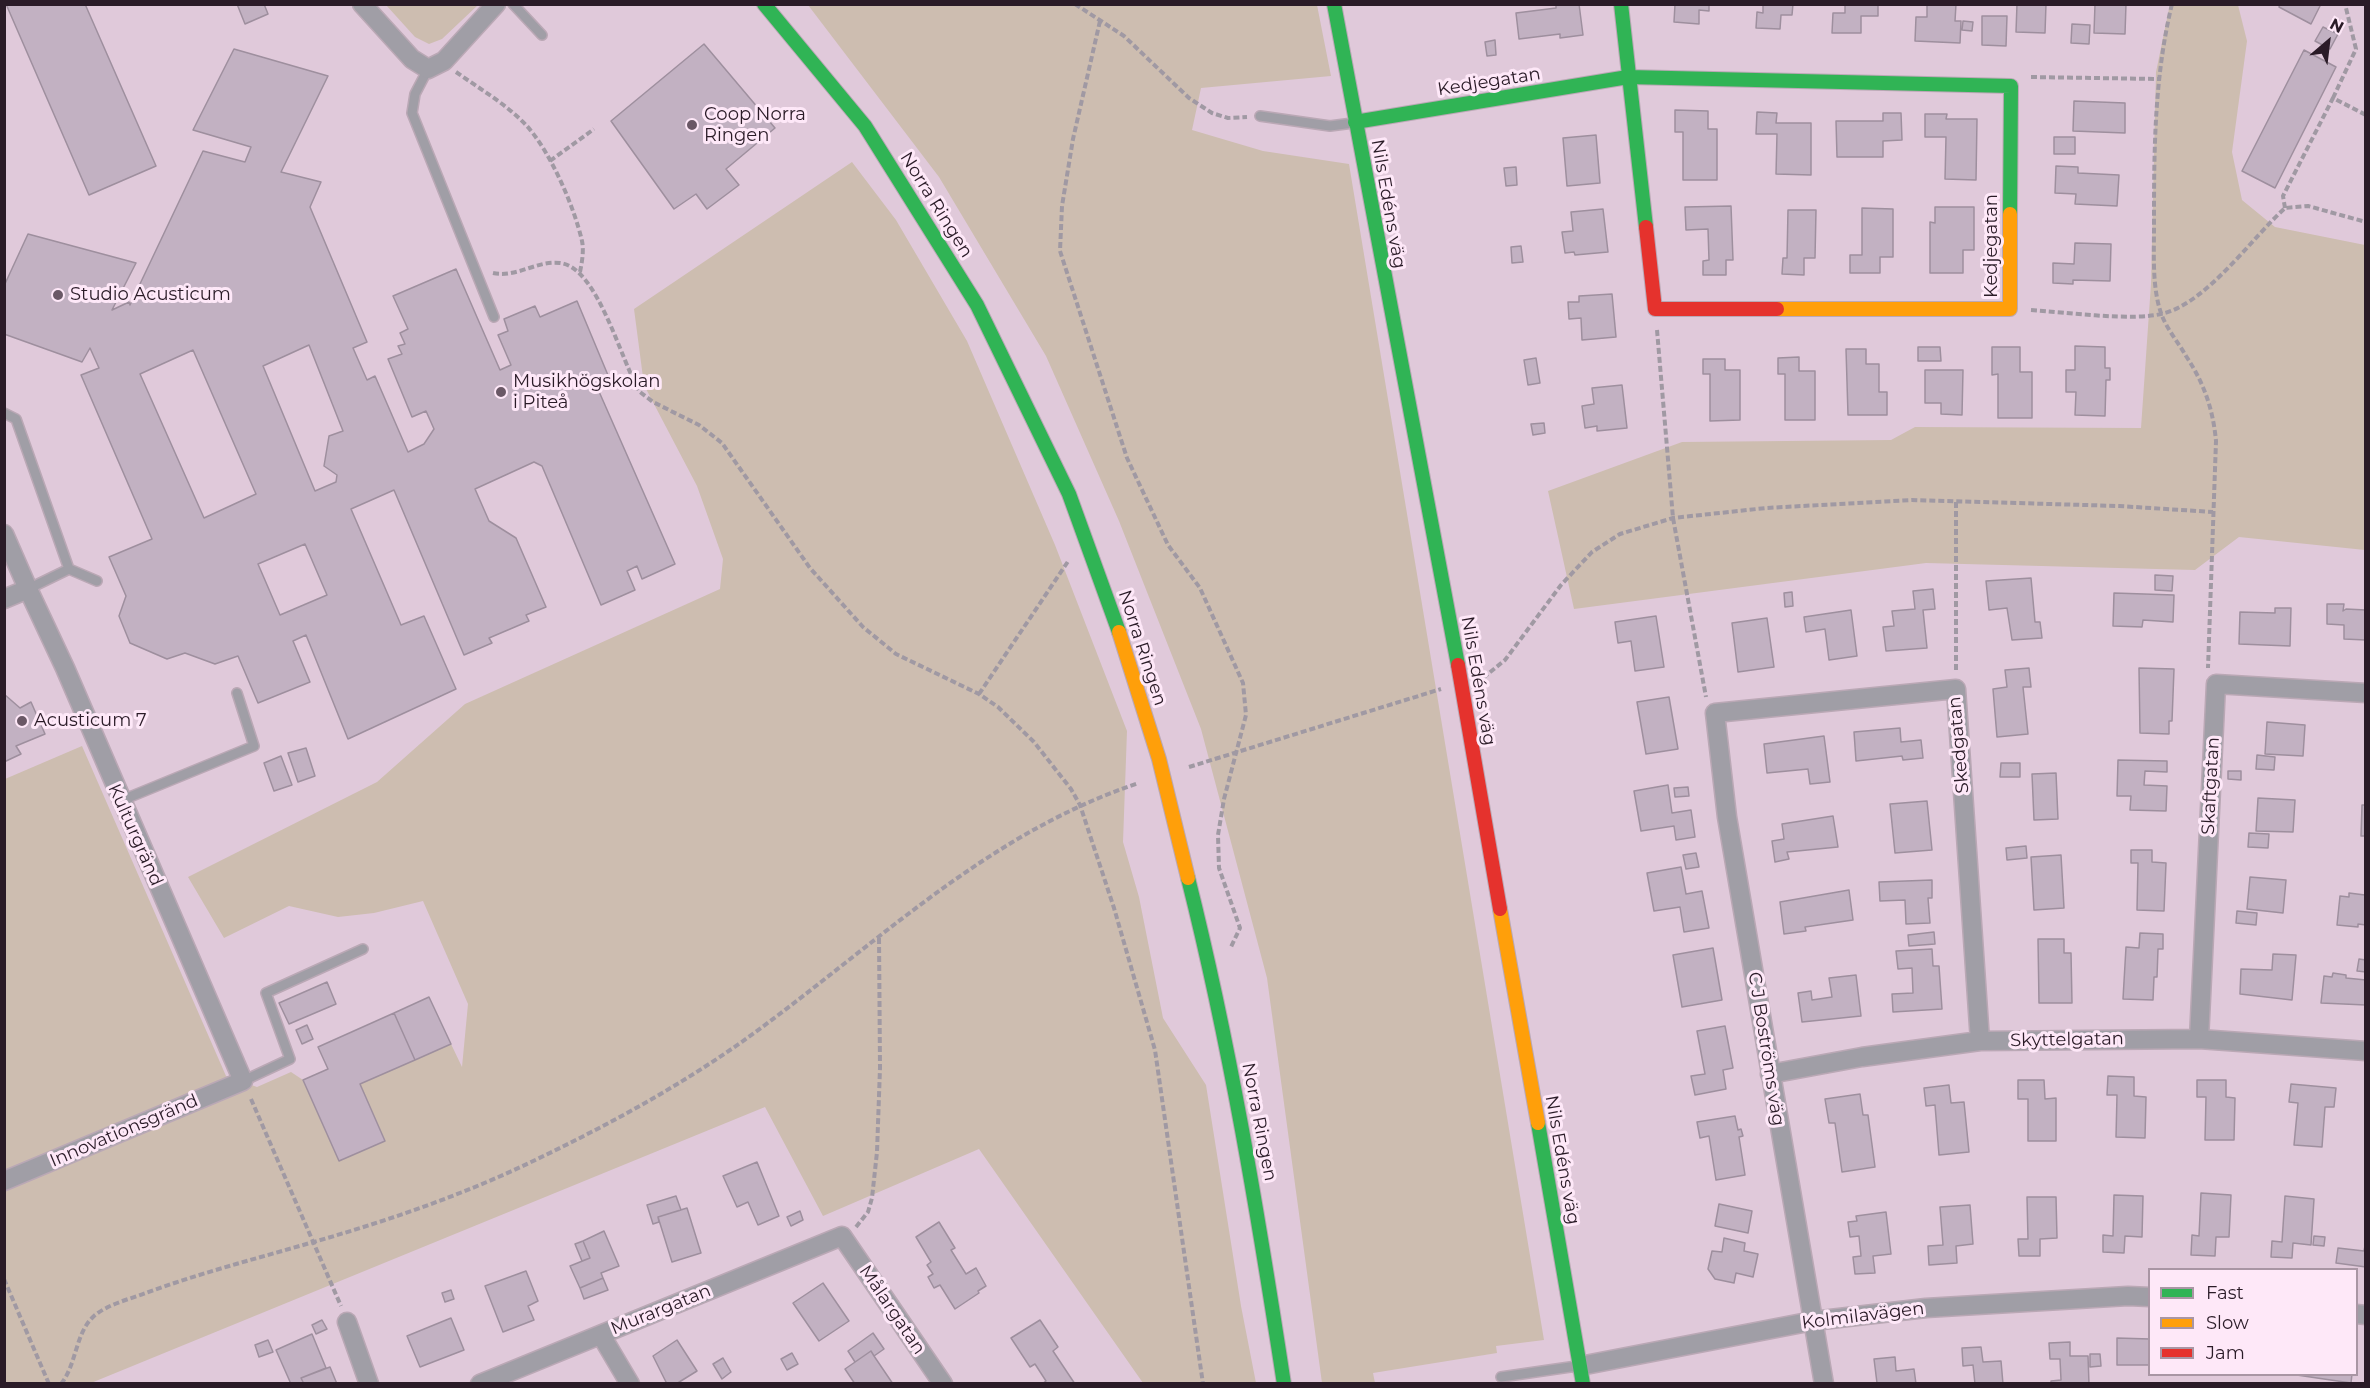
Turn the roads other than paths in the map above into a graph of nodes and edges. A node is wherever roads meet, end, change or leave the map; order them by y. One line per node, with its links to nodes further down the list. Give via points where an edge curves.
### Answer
1 (362, 4): 8 (street, via 412,59)
2 (496, 4): 8 (street)
3 (513, 4): 7 (lane)
4 (764, 4): 41 (street, Norra Ringen, via 865,126 977,305 1069,494 1109,600 1159,759 1212,974 1250,1165)
5 (1334, 4): 11 (street, Nils Edéns väg)
6 (1621, 4): 9 (street)
7 (542, 35)
8 (436, 65): 12 (lane, via 415,94 412,113)
9 (1628, 78): 9 (street, Kedjegatan, via 2011,86 2010,309 1655,309); 11 (street, Kedjegatan)
10 (1260, 116): 11 (lane, via 1330,126)
11 (1355, 122): 35 (street, Nils Edéns väg, via 1461,684)
12 (494, 317)
13 (4, 413): 15 (lane, via 16,419)
14 (4, 534): 17 (street, Kulturgränd)
15 (69, 569): 16 (lane); 17 (lane)
16 (97, 581)
17 (28, 589): 18 (street); 22 (street, Kulturgränd)
18 (4, 599)
19 (237, 693): 22 (lane, via 254,746)
20 (2366, 693): 24 (street, Skaftgatan, via 2216,684)
21 (1715, 713): 25 (street, Skedgatan, via 1956,689); 27 (street, C J Boströms väg, via 1727,817)
22 (120, 801): 28 (street, Kulturgränd)
23 (363, 949): 28 (lane, via 266,993 290,1059)
24 (2199, 1039): 25 (street, Skyttelgatan); 26 (street, Skyttelgatan)
25 (1980, 1041): 27 (street, Skyttelgatan)
26 (2366, 1050)
27 (1770, 1074): 32 (street, C J Boströms väg)
28 (243, 1081): 29 (street, Innovationsgränd)
29 (4, 1181)
30 (842, 1236): 34 (street, Murargatan); 40 (street, Målargatan)
31 (2148, 1297): 32 (street, Kolmilavägen, via 1926,1308)
32 (1813, 1321): 35 (street, Kolmilavägen); 42 (street, C J Boströms väg)
33 (347, 1322): 37 (street)
34 (601, 1335): 38 (street, Murargatan); 39 (street)
35 (1581, 1375): 36 (lane)
36 (1501, 1377)
37 (369, 1383)
38 (480, 1383)
39 (630, 1383)
40 (943, 1383)
41 (1284, 1383)
42 (1824, 1383)

